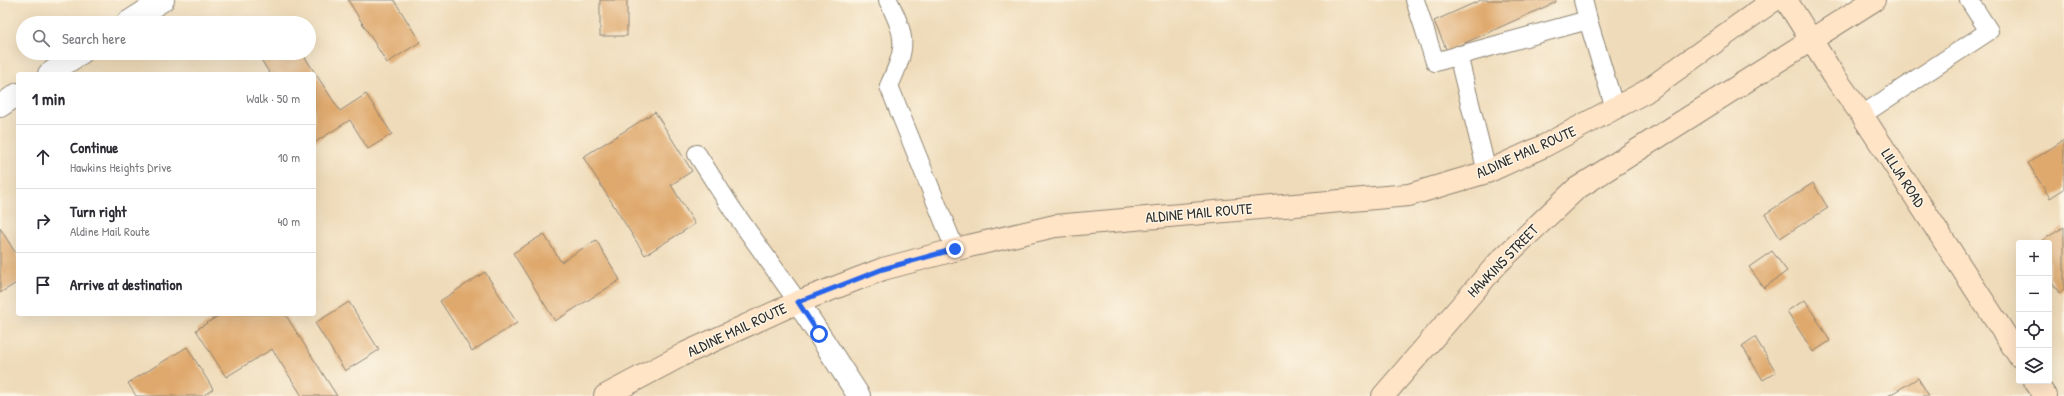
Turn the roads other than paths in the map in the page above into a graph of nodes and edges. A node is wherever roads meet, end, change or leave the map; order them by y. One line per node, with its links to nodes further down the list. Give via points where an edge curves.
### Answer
1 (163, 0): 9 (street)
2 (888, 0): 21 (lane, via 900,26 904,44 889,86)
3 (1415, 0): 12 (lane, via 1435,62)
4 (1583, 0): 10 (lane)
5 (1774, 0): 17 (main road, ALDINE MAIL ROUTE, via 1644,92)
6 (1786, 0): 11 (main road, LILLJA ROAD)
7 (1874, 0): 11 (main road)
8 (1969, 0): 18 (lane, via 1989,31)
9 (138, 16)
10 (1588, 20): 12 (lane); 17 (lane)
11 (1812, 39): 18 (main road, LILLJA ROAD); 27 (main road, HAWKINS STREET, via 1576,189 1504,258)
12 (1458, 56): 20 (lane)
13 (70, 60): 14 (street)
14 (52, 72)
15 (16, 95): 16 (street)
16 (0, 106)
17 (1615, 109): 20 (main road, ALDINE MAIL ROUTE)
18 (1862, 115): 23 (main road, LILLJA ROAD)
19 (697, 154): 22 (lane, via 732,209)
20 (1487, 172): 21 (main road, ALDINE MAIL ROUTE, via 1409,195 1055,226)
21 (955, 249): 22 (main road, ALDINE MAIL ROUTE, via 883,269)
22 (798, 302): 25 (main road, ALDINE MAIL ROUTE, via 686,353); 26 (street)
23 (2016, 351)
24 (2037, 384): 28 (main road)
25 (605, 396)
26 (859, 396)
27 (1383, 396)
28 (2045, 396)

